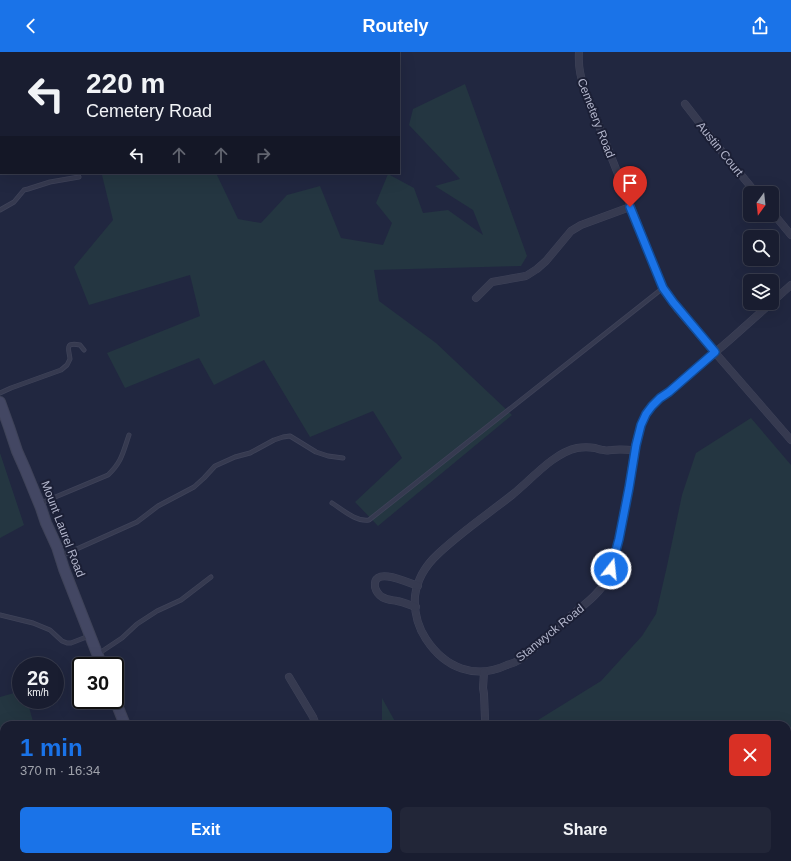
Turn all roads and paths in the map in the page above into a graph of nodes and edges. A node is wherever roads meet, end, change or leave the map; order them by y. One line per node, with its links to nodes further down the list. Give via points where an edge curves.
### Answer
1 (579, 52): 5 (street, Cemetery Road, via 583,84)
2 (685, 104): 4 (street, Austin Court)
3 (79, 177): 6 (lane, via 24,190 14,202)
4 (750, 186)
5 (630, 207): 10 (street, Cemetery Road); 12 (street, via 581,225 571,231 546,262 537,269 526,276 492,282)
6 (0, 210)
7 (779, 220): 8 (street)
8 (791, 235)
9 (791, 285): 11 (street, Stanwyck Road)
10 (663, 288): 15 (street, Cemetery Road); 22 (lane, via 369,520 364,521 350,515)
11 (779, 296)
12 (476, 298)
13 (764, 310): 15 (street, Stanwyck Road)
14 (84, 350): 16 (lane, via 80,346 71,345 68,349 70,359 63,368)
15 (715, 352): 19 (street, Cemetery Road); 20 (street, Stanwyck Road, via 652,406 641,425)
16 (0, 393)
17 (0, 402): 23 (main road, Mount Laurel Road)
18 (129, 435): 23 (lane, via 121,459 108,475)
19 (791, 440)
20 (635, 450): 26 (street, Stanwyck Road, via 582,448 561,455 440,552 426,568); 32 (street, Stanwyck Road, via 617,548 602,587 587,603 517,661)
21 (343, 458): 24 (lane, via 316,452 290,436 274,440 250,453 215,466 194,487 158,506 137,522)
22 (332, 503)
23 (39, 504): 24 (main road, Mount Laurel Road)
24 (60, 556): 29 (main road, Mount Laurel Road)
25 (211, 577): 30 (lane, via 181,600 137,624 122,638)
26 (418, 586): 27 (street, Stanwyck Road); 27 (street, via 387,576 378,578 375,583 382,597)
27 (416, 607): 32 (street, Stanwyck Road, via 424,636 443,659 469,671)
28 (0, 615): 29 (lane, via 46,628 67,643)
29 (90, 636): 30 (main road, Mount Laurel Road)
30 (97, 654): 31 (main road, Mount Laurel Road)
31 (98, 657)
32 (484, 672): 35 (street)
33 (288, 677): 37 (street)
34 (119, 709): 36 (main road)
35 (486, 719)
36 (123, 721)
37 (314, 721)

